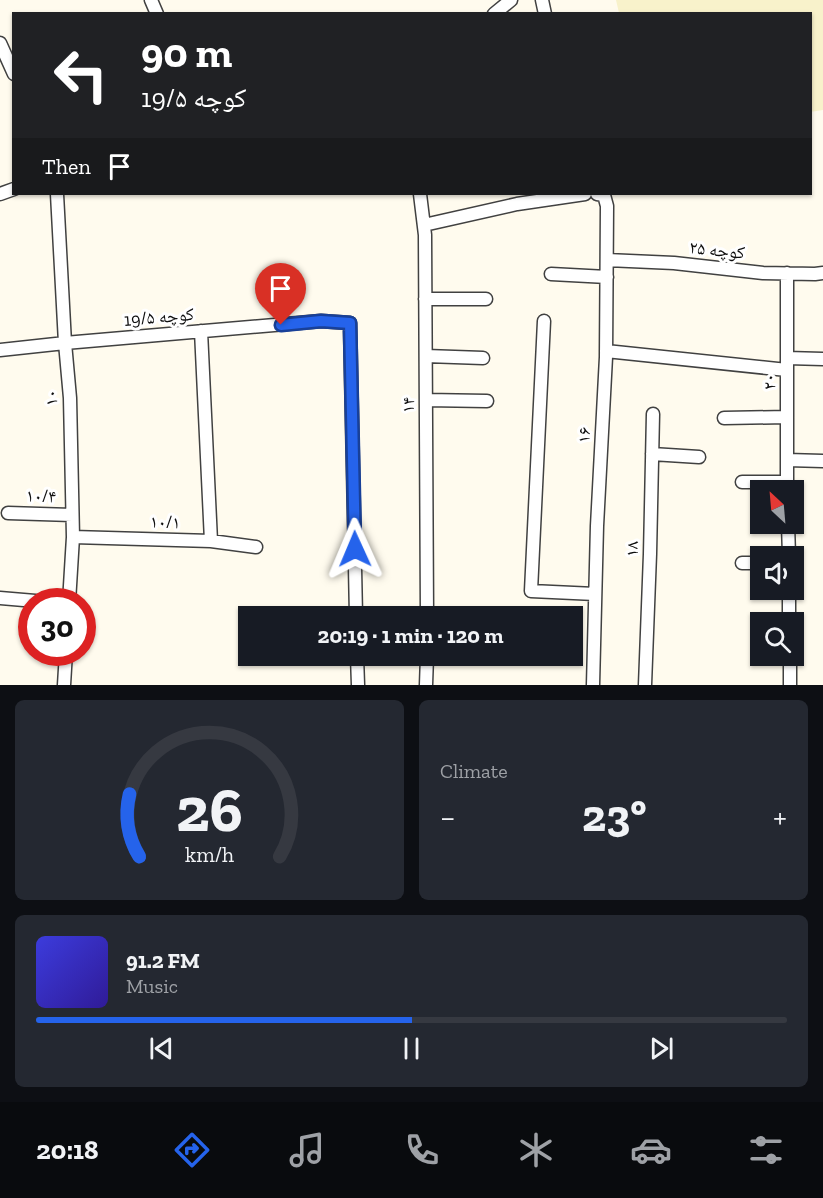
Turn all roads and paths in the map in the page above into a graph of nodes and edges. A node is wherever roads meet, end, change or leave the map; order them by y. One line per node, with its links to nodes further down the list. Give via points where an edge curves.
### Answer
1 (511, 0): 2 (street)
2 (496, 12)
3 (0, 43): 4 (street)
4 (12, 70)
5 (57, 195): 19 (street, ۱۰)
6 (420, 195): 9 (street, ۱۴)
7 (578, 195): 9 (street)
8 (604, 195): 10 (street, ۱۶, via 608,206)
9 (424, 225): 15 (street, ۱۴)
10 (607, 260): 11 (street, کوچه ۲۵); 14 (street, ۱۶)
11 (787, 273): 12 (street, کوچه ۲۵); 25 (street, ۲۰)
12 (823, 273)
13 (551, 274): 14 (street)
14 (607, 277): 21 (street, ۱۶)
15 (426, 299): 16 (street); 22 (street, ۱۴)
16 (486, 299)
17 (544, 321): 46 (street, via 531,591)
18 (201, 331): 19 (street, کوچه 19/۵); 41 (street); 49 (street, کوچه 19/۵, via 321,321 350,323)
19 (65, 343): 20 (street, کوچه 19/۵); 39 (street, ۱۰)
20 (0, 350)
21 (606, 351): 25 (street); 46 (street, ۱۶)
22 (426, 356): 23 (street); 26 (street, ۱۴)
23 (483, 358)
24 (823, 359): 25 (street)
25 (787, 364): 30 (street, ۲۰)
26 (426, 400): 27 (street); 50 (street, ۱۴)
27 (487, 401)
28 (653, 414): 31 (street, ۱۸)
29 (724, 417): 30 (street)
30 (787, 417): 33 (street, ۲۰)
31 (652, 454): 32 (street); 59 (street, ۱۸)
32 (699, 456)
33 (787, 460): 34 (street); 35 (street, ۲۰)
34 (823, 461)
35 (787, 480)
36 (742, 482): 37 (street)
37 (750, 483)
38 (8, 513): 39 (street, ۱۰/۴)
39 (72, 515): 40 (street, ۱۰)
40 (73, 537): 41 (street, ۱۰/۱); 45 (street, ۱۰)
41 (211, 541): 42 (street, ۱۰/۱)
42 (256, 548)
43 (742, 563): 44 (street)
44 (750, 563)
45 (70, 588)
46 (595, 594): 58 (street, ۱۶)
47 (0, 598): 48 (street)
48 (18, 600)
49 (356, 606)
50 (427, 606)
51 (65, 666): 55 (street)
52 (357, 666): 56 (street)
53 (427, 666): 57 (street)
54 (790, 666): 60 (street)
55 (64, 685)
56 (358, 685)
57 (426, 685)
58 (593, 685)
59 (645, 685)
60 (790, 685)

